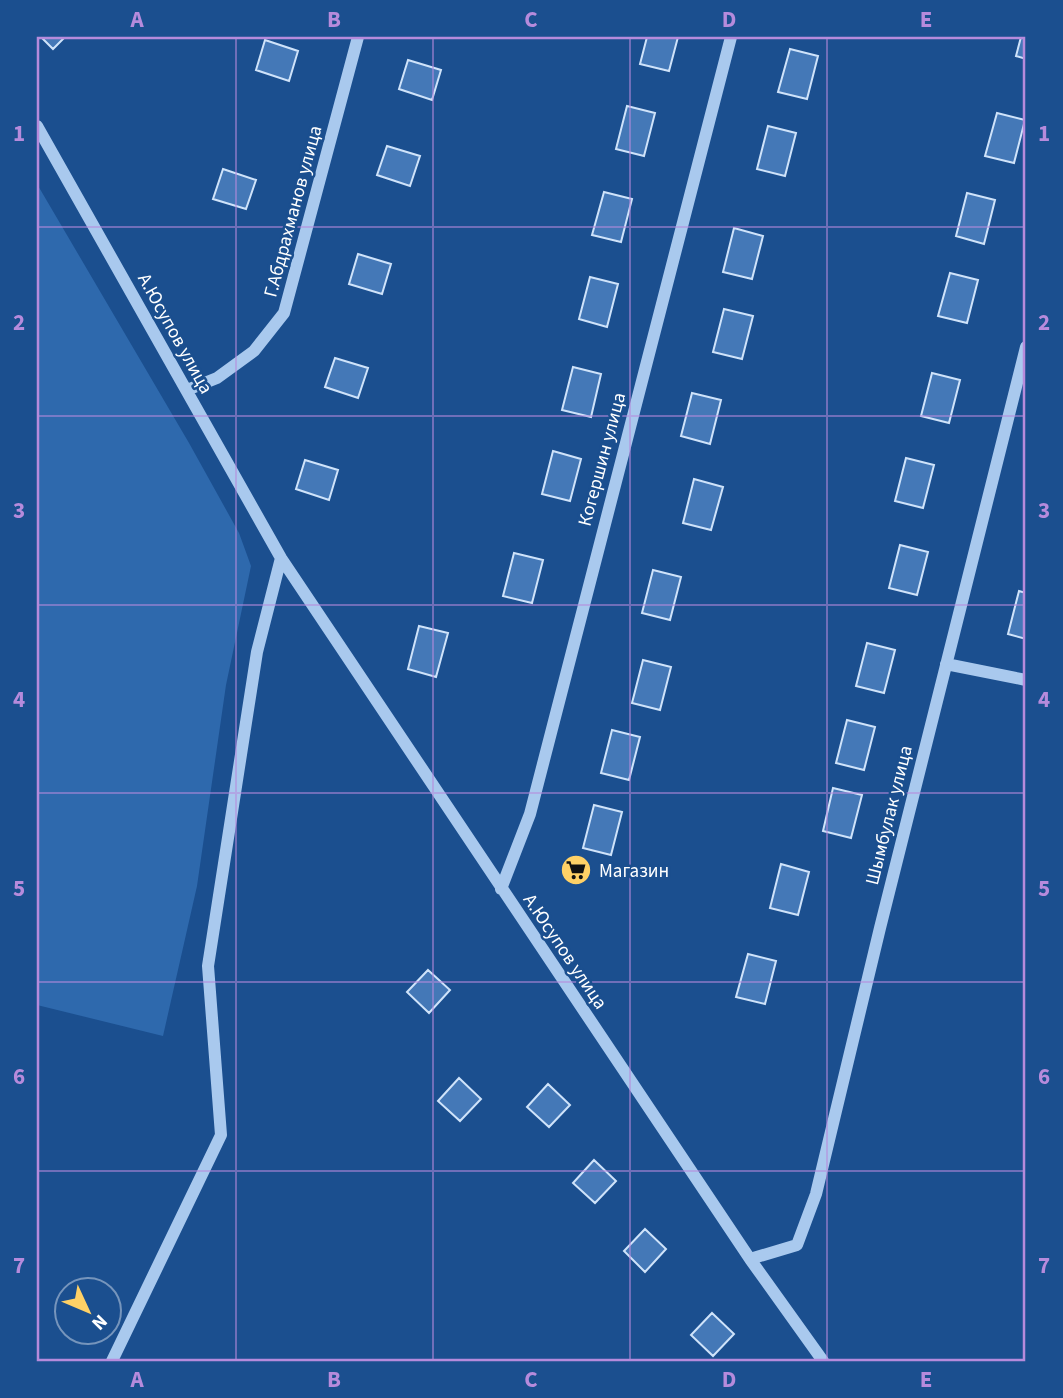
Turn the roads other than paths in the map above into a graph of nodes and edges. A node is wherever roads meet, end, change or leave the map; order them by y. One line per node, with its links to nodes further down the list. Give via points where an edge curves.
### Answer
1 (358, 37): 5 (street, Г.Абдрахманов улица, via 284,313 254,351 217,377)
2 (731, 37): 9 (street, Когершин улица, via 530,814)
3 (37, 126): 5 (street, А.Юсупов улица)
4 (1026, 347): 7 (street, Шымбулак улица)
5 (187, 390): 6 (street, А.Юсупов улица)
6 (281, 558): 9 (street, А.Юсупов улица); 11 (street, via 257,652 208,966 221,1135)
7 (946, 664): 8 (street); 10 (street, Шымбулак улица, via 816,1194 797,1245)
8 (1026, 680)
9 (501, 889): 10 (street, А.Юсупов улица)
10 (750, 1259): 12 (street, А.Юсупов улица)
11 (112, 1361)
12 (823, 1361)

